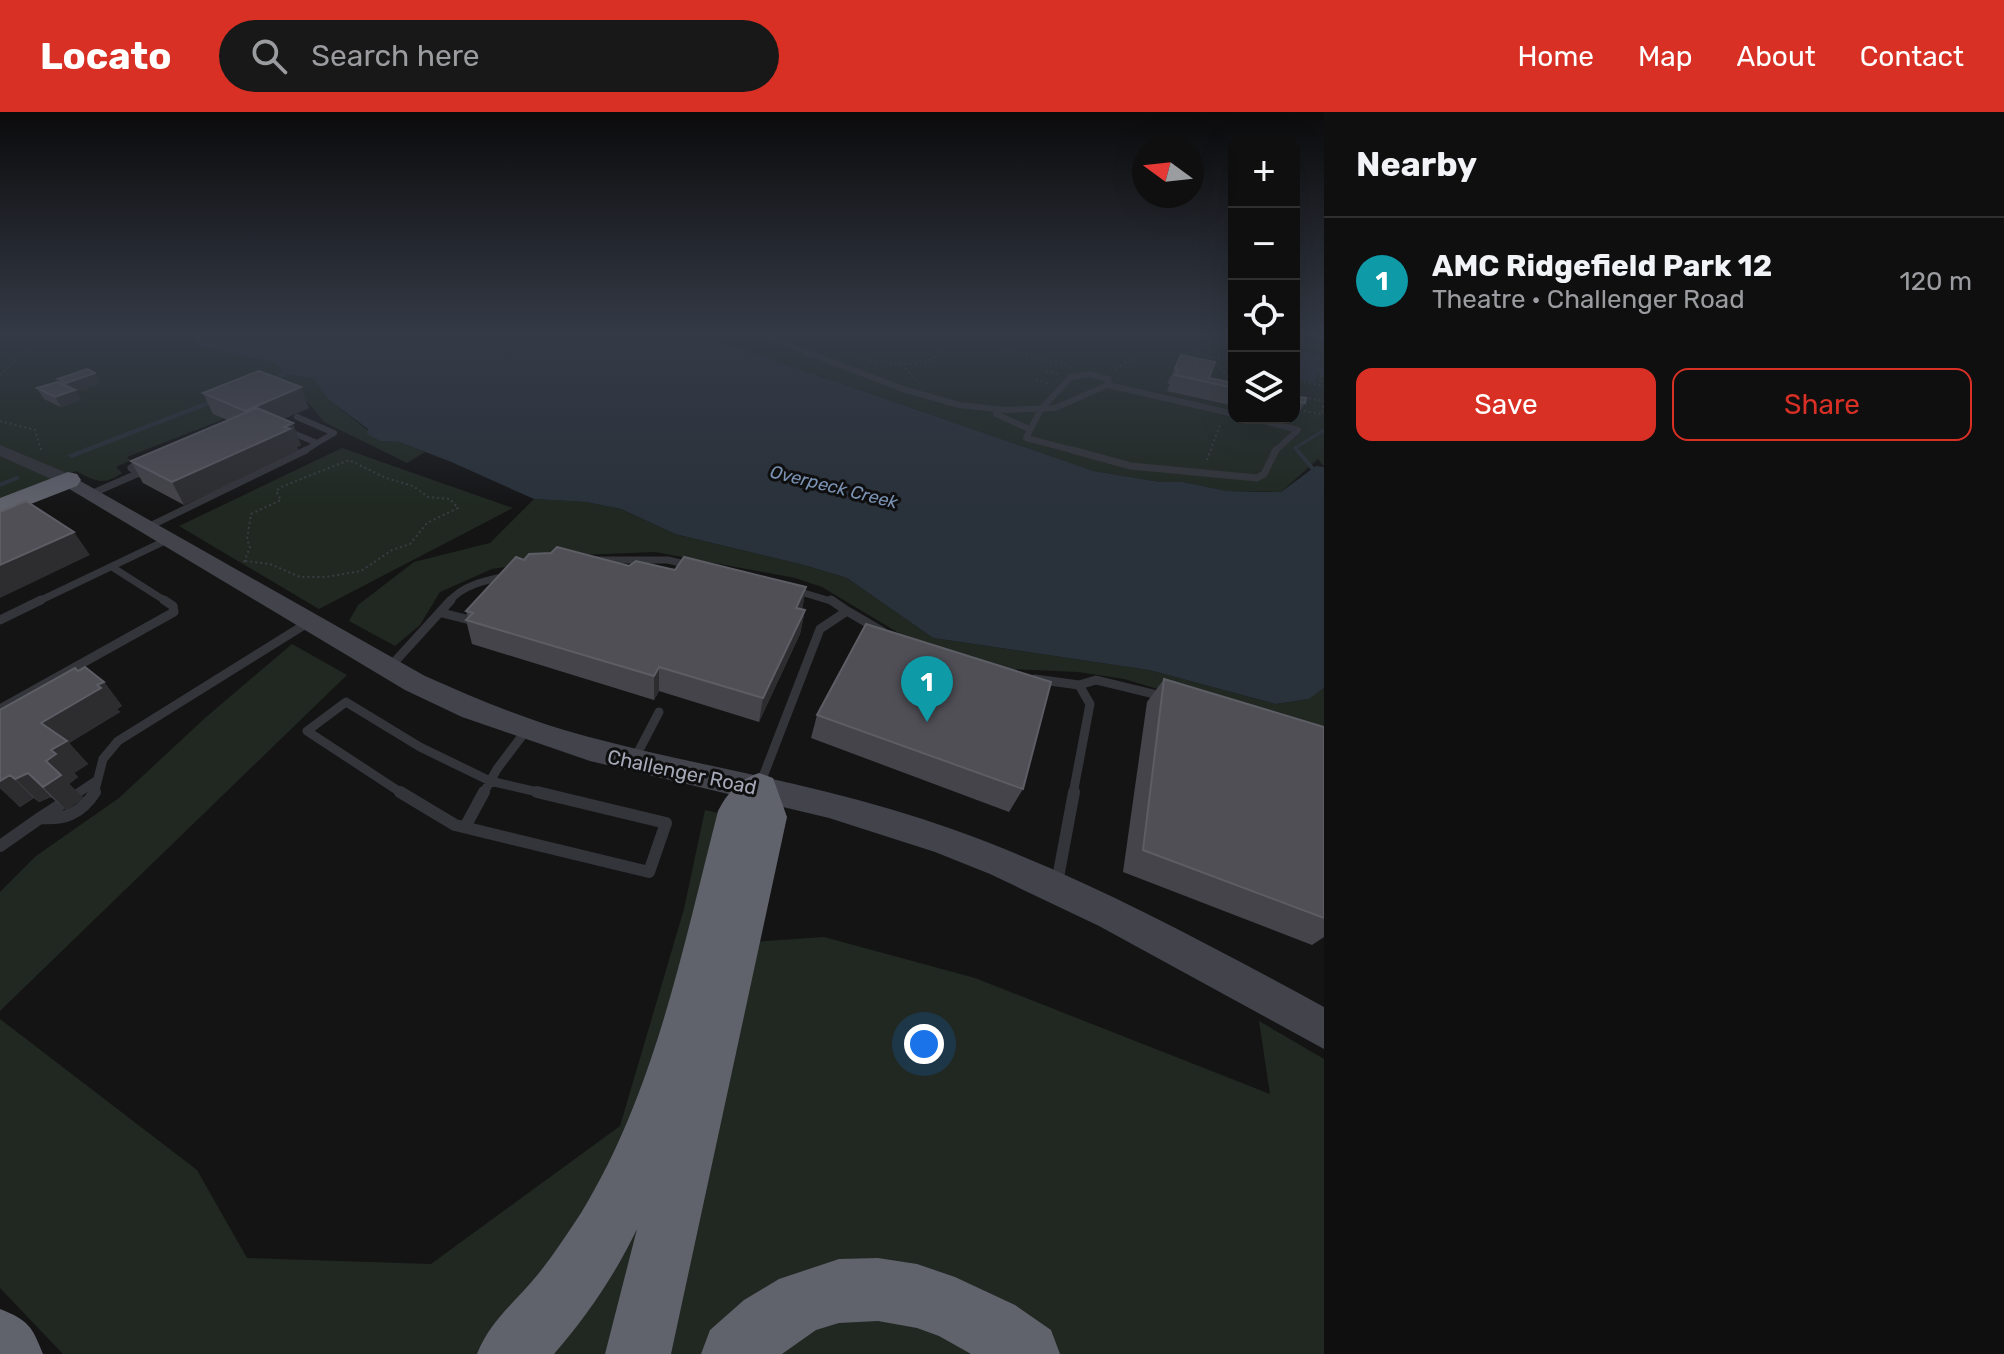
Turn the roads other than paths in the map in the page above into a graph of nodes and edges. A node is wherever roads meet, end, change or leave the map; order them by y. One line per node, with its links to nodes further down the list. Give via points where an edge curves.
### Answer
1 (913, 392): 5 (lane)
2 (1058, 392): 6 (lane)
3 (1094, 392): 6 (lane, via 1065,406)
4 (1139, 392): 7 (lane)
5 (959, 405): 6 (lane); 10 (lane, via 1007,417)
6 (1041, 409): 10 (lane)
7 (1228, 412)
8 (297, 417): 13 (lane, via 334,433)
9 (1276, 424): 10 (lane, via 1298,430 1273,453 1261,477 1252,478 1116,463 1027,439)
10 (1029, 429)
11 (288, 431): 13 (lane)
12 (0, 442): 18 (street, Challenger Road, via 39,456)
13 (317, 443): 22 (lane, via 192,504)
14 (0, 450): 18 (street, Challenger Road)
15 (150, 457): 17 (lane, via 131,466)
16 (152, 468): 17 (lane)
17 (139, 473): 19 (lane); 20 (lane)
18 (63, 478): 20 (main road, Challenger Road); 21 (highway)
19 (151, 480)
20 (91, 494): 22 (main road, Challenger Road)
21 (0, 508)
22 (158, 533): 24 (lane); 32 (main road, Challenger Road)
23 (579, 562): 25 (lane, via 668,560)
24 (112, 567): 30 (lane); 38 (lane, via 173,606 174,612)
25 (697, 567)
26 (518, 574): 29 (lane, via 456,593)
27 (784, 587): 28 (lane, via 827,598)
28 (847, 611): 33 (lane); 44 (lane, via 820,629)
29 (442, 613): 31 (lane); 34 (lane)
30 (0, 620)
31 (470, 620)
32 (310, 622): 34 (main road, Challenger Road); 42 (lane, via 118,741 103,759)
33 (889, 636)
34 (389, 668): 40 (main road, Challenger Road, via 451,702)
35 (1018, 676): 36 (lane)
36 (1079, 685): 37 (lane, via 1096,680); 50 (lane, via 1090,704)
37 (1173, 698)
38 (0, 709)
39 (659, 712): 41 (lane)
40 (525, 732): 41 (main road, Challenger Road); 43 (lane)
41 (633, 762): 44 (main road, Challenger Road)
42 (96, 781): 45 (lane); 47 (lane, via 92,800 68,817)
43 (490, 781): 48 (lane); 48 (lane, via 346,702 307,731 438,817); 48 (lane, via 666,823 649,872)
44 (759, 789): 50 (main road, Challenger Road, via 916,830); 54 (highway, via 739,811 677,1060 642,1159 588,1256); 55 (highway, via 766,817)
45 (78, 793)
46 (60, 805): 47 (lane)
47 (40, 818): 49 (lane)
48 (465, 827)
49 (0, 846)
50 (1057, 886): 51 (main road, Challenger Road)
51 (1324, 1029)
52 (0, 1342): 53 (highway)
53 (10, 1354)
54 (510, 1354)
55 (638, 1354)
56 (734, 1354): 57 (highway, via 753,1332 796,1305 841,1291 880,1289 943,1303 989,1326)
57 (1027, 1354)

